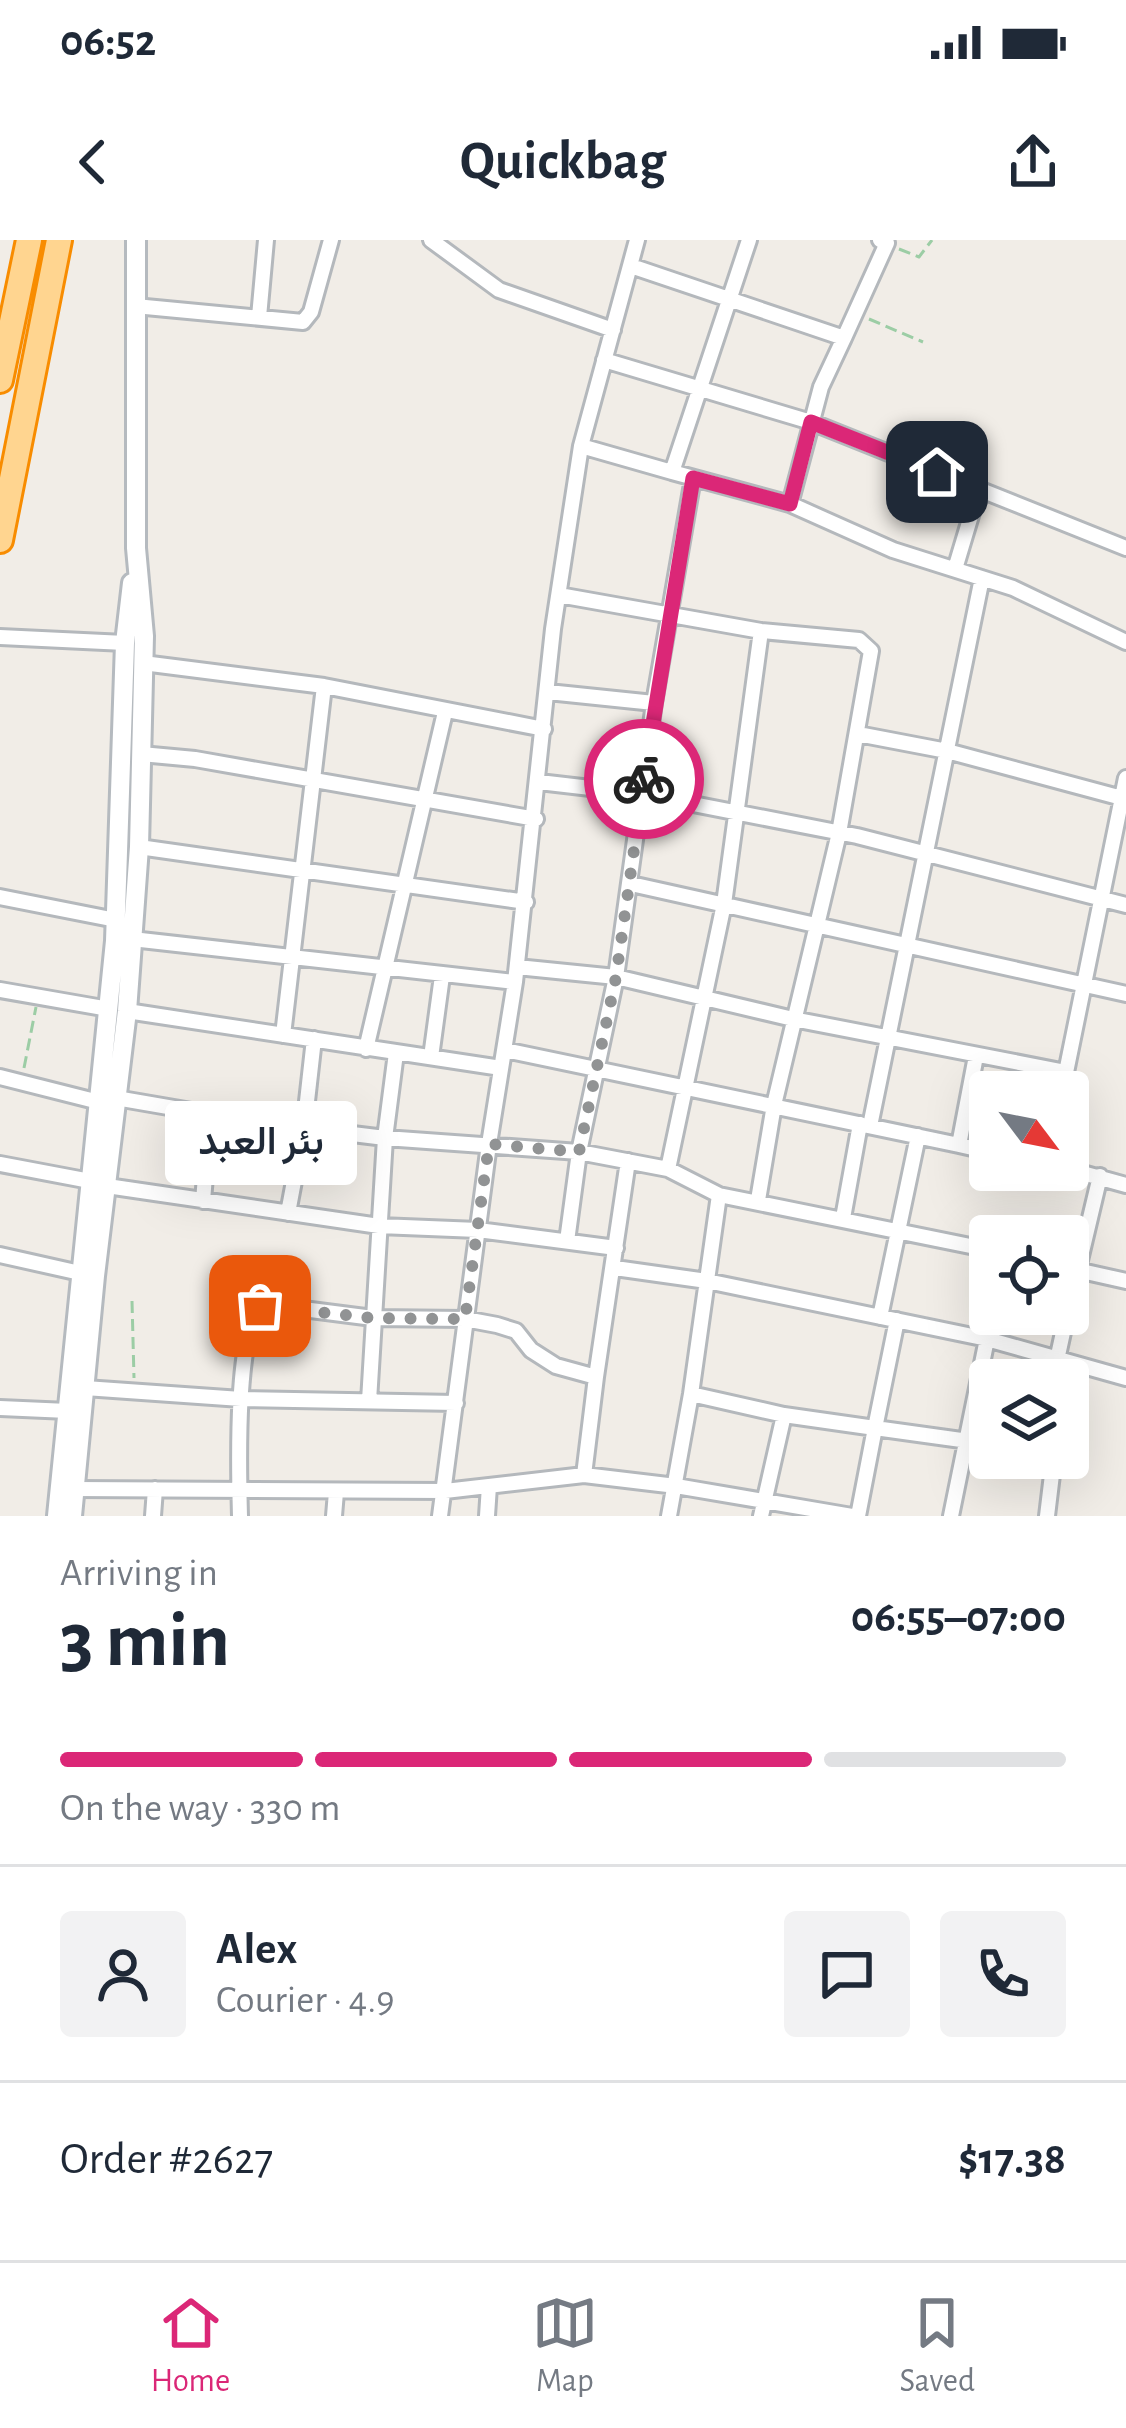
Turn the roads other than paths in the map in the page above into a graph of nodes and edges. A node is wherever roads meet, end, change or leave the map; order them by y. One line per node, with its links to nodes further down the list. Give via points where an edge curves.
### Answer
1 (29, 240): 17 (highway)
2 (59, 240): 25 (highway)
3 (136, 240): 12 (main road)
4 (266, 240): 13 (street)
5 (331, 240): 13 (street, via 309,317)
6 (431, 240): 14 (street, via 499,290)
7 (637, 240): 10 (street)
8 (749, 240): 11 (street)
9 (883, 241): 15 (street)
10 (632, 266): 11 (street); 14 (street)
11 (729, 297): 15 (street); 18 (street)
12 (135, 306): 13 (street); 26 (main road)
13 (259, 317)
14 (613, 330): 16 (street)
15 (844, 338): 19 (street)
16 (604, 360): 18 (street); 20 (street)
17 (0, 380)
18 (698, 386): 19 (street); 21 (street)
19 (811, 422): 23 (street); 24 (street)
20 (581, 446): 21 (street); 30 (street)
21 (672, 472): 22 (street)
22 (693, 478): 24 (street); 31 (street)
23 (979, 489): 27 (street); 28 (street)
24 (790, 504): 28 (street)
25 (0, 540)
26 (136, 548): 35 (main road); 36 (main road)
27 (1126, 548)
28 (955, 569): 29 (street)
29 (982, 578): 34 (street); 43 (street)
30 (559, 596): 31 (street); 38 (street)
31 (670, 615): 32 (street); 39 (street)
32 (761, 632): 42 (street, via 865,642 873,657); 51 (street)
33 (0, 637): 35 (street)
34 (1126, 642)
35 (125, 643): 64 (main road)
36 (143, 663): 37 (street); 44 (main road)
37 (324, 686): 40 (street); 46 (street)
38 (548, 692): 39 (street); 41 (street)
39 (654, 703): 48 (street)
40 (446, 712): 41 (street); 50 (street)
41 (544, 729): 47 (street)
42 (858, 734): 43 (street); 53 (street)
43 (947, 751): 49 (street); 55 (street)
44 (141, 754): 46 (street); 54 (main road)
45 (1126, 778): 49 (street)
46 (311, 780): 50 (street); 56 (street)
47 (539, 782): 48 (street); 52 (street)
48 (642, 794): 51 (street); 58 (street)
49 (1122, 798): 60 (street)
50 (427, 802): 52 (street); 57 (street)
51 (738, 813): 53 (street); 62 (street)
52 (536, 819): 61 (street)
53 (838, 833): 55 (street); 65 (street)
54 (139, 847): 56 (street); 66 (main road)
55 (926, 855): 60 (street); 67 (street)
56 (301, 867): 57 (street); 68 (street)
57 (404, 882): 61 (street); 69 (street)
58 (631, 884): 62 (street); 72 (street)
59 (0, 897): 64 (street)
60 (1104, 901): 63 (street); 73 (street)
61 (526, 902): 70 (street)
62 (724, 904): 65 (street); 76 (street)
63 (1126, 905)
64 (116, 920): 77 (main road)
65 (814, 923): 67 (street); 78 (street)
66 (132, 939): 68 (street); 77 (main road)
67 (909, 945): 73 (street); 80 (street)
68 (293, 956): 69 (street); 79 (street)
69 (383, 969): 71 (street); 82 (street)
70 (516, 975): 71 (street); 72 (street); 83 (street)
71 (442, 976): 86 (street)
72 (616, 977): 76 (street); 88 (street)
73 (1083, 986): 75 (street); 90 (street)
74 (0, 990): 77 (street)
75 (1126, 994)
76 (704, 998): 78 (street); 92 (street)
77 (118, 1010): 79 (street); 93 (main road)
78 (793, 1019): 80 (street); 94 (street)
79 (284, 1035): 81 (street)
80 (890, 1037): 85 (street); 96 (street)
81 (314, 1039): 82 (street); 97 (street)
82 (366, 1048): 84 (street)
83 (505, 1050): 87 (street); 88 (street)
84 (396, 1053): 86 (street); 99 (street)
85 (976, 1056): 89 (street); 101 (street)
86 (431, 1057): 87 (street)
87 (501, 1068): 100 (street)
88 (599, 1068): 92 (street); 103 (street)
89 (1060, 1071)
90 (1066, 1071)
91 (0, 1077): 93 (street)
92 (685, 1085): 94 (street); 106 (street)
93 (108, 1100): 95 (street); 109 (main road)
94 (774, 1105): 96 (street); 112 (street)
95 (210, 1114): 97 (street); 113 (street)
96 (865, 1125): 98 (street); 116 (street)
97 (304, 1128): 99 (street); 114 (street)
98 (918, 1136): 101 (street); 118 (street)
99 (385, 1138): 100 (street); 117 (street)
100 (489, 1144): 103 (street); 119 (street)
101 (958, 1145): 102 (street)
102 (969, 1147)
103 (579, 1152): 104 (street); 120 (street)
104 (628, 1161): 106 (street); 122 (street)
105 (0, 1164): 109 (street)
106 (668, 1169): 111 (street)
107 (1089, 1174): 108 (street)
108 (1100, 1176): 110 (street); 115 (street)
109 (99, 1183): 113 (street); 126 (main road)
110 (1126, 1185)
111 (719, 1195): 112 (street); 127 (street)
112 (758, 1200): 116 (street)
113 (203, 1201): 114 (street)
114 (288, 1214): 117 (street)
115 (1089, 1215)
116 (843, 1218): 118 (street)
117 (380, 1226): 119 (street); 130 (street)
118 (900, 1228): 121 (street); 129 (street)
119 (478, 1230): 120 (street); 131 (street)
120 (567, 1241): 122 (street)
121 (969, 1245)
122 (616, 1248): 124 (street)
123 (0, 1255): 126 (street)
124 (615, 1268): 127 (street); 136 (street)
125 (1089, 1273): 128 (street)
126 (88, 1275): 138 (main road); 144 (main road)
127 (706, 1281): 129 (street); 139 (street)
128 (1126, 1281)
129 (880, 1317): 132 (street)
130 (373, 1318): 131 (street); 140 (street, via 260,1306); 141 (street)
131 (465, 1319): 136 (street, via 508,1328 544,1360); 142 (street)
132 (898, 1321): 133 (street); 146 (street)
133 (987, 1339): 134 (street); 147 (street)
134 (1055, 1359)
135 (1089, 1368): 137 (street)
136 (596, 1377): 148 (street)
137 (1126, 1378)
138 (85, 1388): 140 (street); 152 (main road)
139 (692, 1394): 145 (street); 151 (street)
140 (242, 1399): 141 (street); 154 (street)
141 (369, 1401): 142 (street)
142 (456, 1403): 155 (street)
143 (0, 1408): 144 (street)
144 (68, 1411): 158 (main road)
145 (784, 1414): 146 (street); 157 (street)
146 (875, 1428): 147 (street); 166 (street)
147 (968, 1440): 167 (street)
148 (584, 1475): 150 (street); 151 (street)
149 (1051, 1479): 168 (street)
150 (489, 1486): 155 (street); 164 (street)
151 (676, 1486): 157 (street); 165 (street)
152 (74, 1489): 153 (street); 159 (main road)
153 (155, 1489): 154 (street); 160 (street)
154 (240, 1491): 156 (street); 161 (street)
155 (445, 1491): 156 (street); 163 (street)
156 (336, 1492): 162 (street)
157 (763, 1509): 166 (street)
158 (57, 1516): 159 (main road)
159 (72, 1516)
160 (153, 1516)
161 (240, 1516)
162 (334, 1516)
163 (440, 1516)
164 (487, 1516)
165 (669, 1516)
166 (855, 1516)
167 (951, 1516)
168 (1047, 1516)

